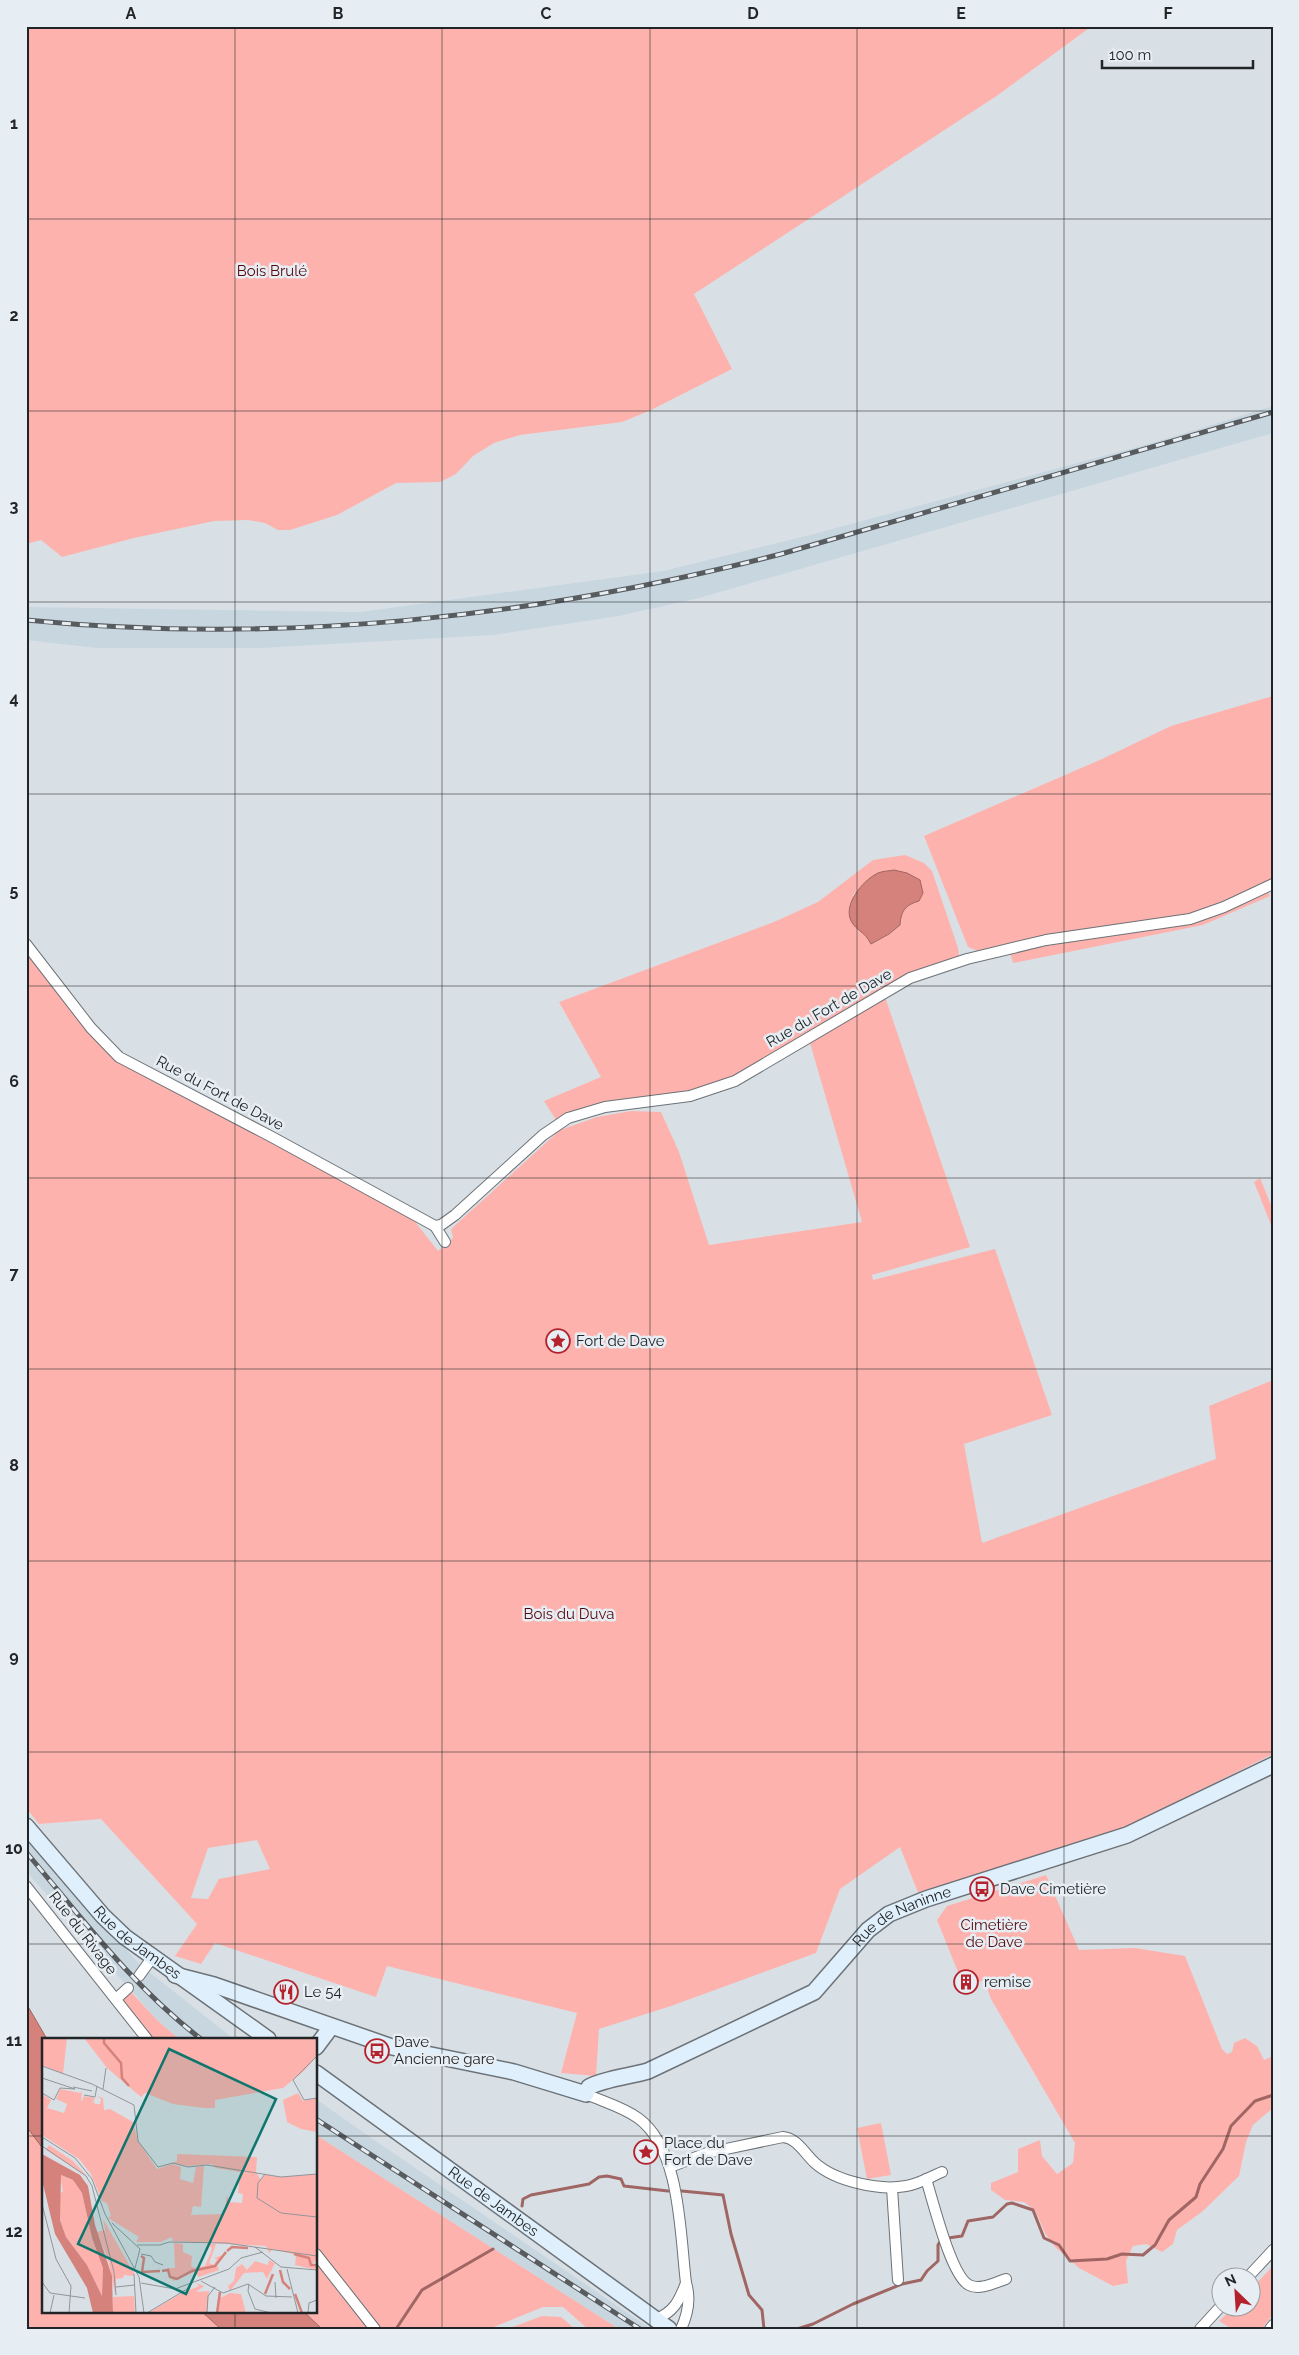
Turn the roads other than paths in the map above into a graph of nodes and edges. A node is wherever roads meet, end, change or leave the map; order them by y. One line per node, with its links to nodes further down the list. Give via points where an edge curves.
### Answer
1 (1273, 884): 3 (street, Rue du Fort de Dave, via 1224,908 1190,919 1046,940 910,978 735,1081 690,1096 605,1108 568,1118 543,1135 455,1215)
2 (26, 944): 3 (street, Rue du Fort de Dave, via 91,1028 119,1057)
3 (435, 1226): 4 (street, Rue du Fort de Dave)
4 (445, 1242)
5 (1273, 1765): 18 (street, Rue de Naninne, via 1127,1835 926,1899 889,1914 868,1930 814,1992 648,2071 595,2083)
6 (26, 1826): 8 (street, Rue de Jambes, via 103,1916)
7 (26, 1886): 12 (street, Rue du Rivage)
8 (152, 1958): 9 (street, Rue de Jambes); 10 (street, Rue du Rivage)
9 (175, 1975): 13 (street, via 214,1985); 15 (street, Rue de Jambes)
10 (139, 1976)
11 (128, 1988): 12 (street, Rue du Rivage)
12 (116, 1999): 14 (street, Rue du Rivage)
13 (332, 2027): 16 (street); 18 (street, via 392,2046 514,2072)
14 (147, 2038)
15 (267, 2038)
16 (318, 2044)
17 (318, 2074): 30 (street, Rue de Jambes)
18 (586, 2094): 19 (street, via 640,2120 659,2142)
19 (670, 2167): 22 (street, via 707,2153 783,2137 794,2140 814,2162 831,2174 844,2180); 28 (street)
20 (942, 2172): 21 (street)
21 (926, 2179): 22 (street); 26 (street, via 957,2272 970,2286)
22 (892, 2188): 27 (street)
23 (1273, 2250): 25 (street)
24 (318, 2257): 32 (street)
25 (1256, 2268)
26 (1006, 2279)
27 (898, 2280)
28 (686, 2283): 30 (street, via 676,2306); 34 (street, via 688,2305)
29 (1212, 2316): 35 (street)
30 (656, 2320): 33 (street, Rue de Jambes)
31 (1273, 2325): 36 (street)
32 (375, 2329)
33 (669, 2329)
34 (681, 2329)
35 (1200, 2329)
36 (1270, 2329)

